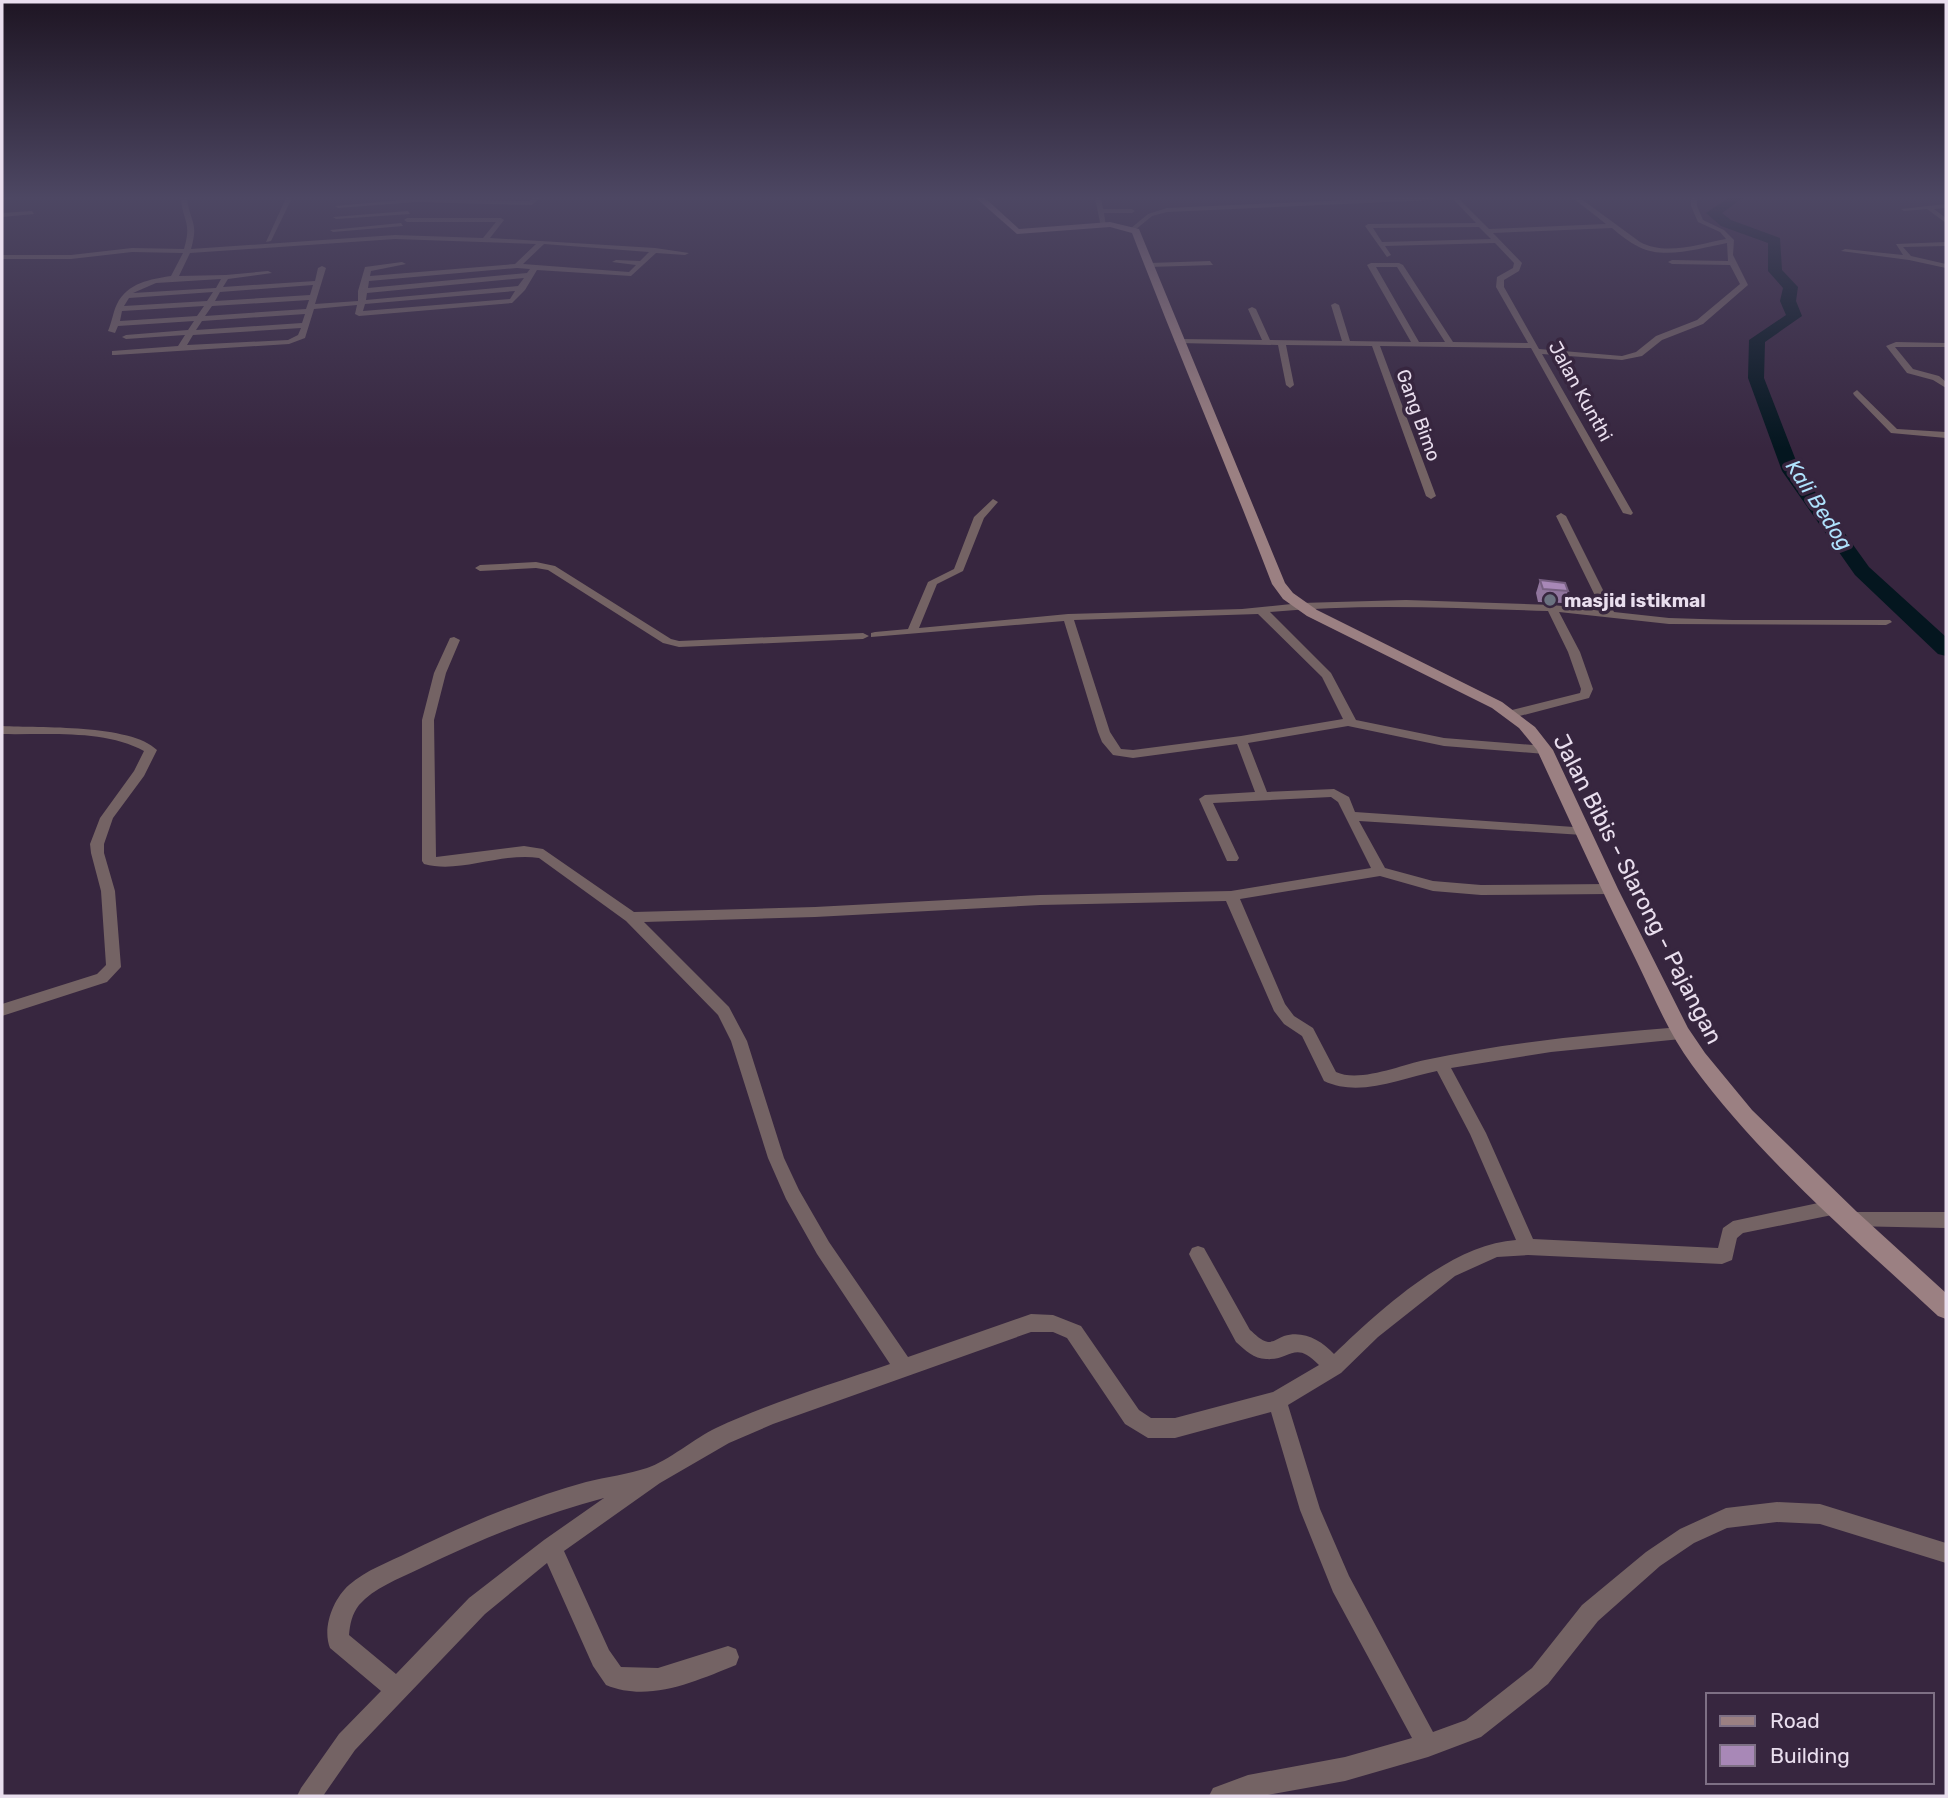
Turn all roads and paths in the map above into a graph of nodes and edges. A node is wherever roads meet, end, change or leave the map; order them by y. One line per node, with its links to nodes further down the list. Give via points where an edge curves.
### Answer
1 (159, 282): 15 (street, via 135,285)
2 (223, 282): 13 (street)
3 (364, 282): 14 (street)
4 (440, 282): 14 (street)
5 (526, 282): 12 (street)
6 (1155, 282): 31 (main road, Jalan Bibis - Slarong - Pajangan)
7 (1381, 282): 17 (street)
8 (1410, 282): 20 (street)
9 (1500, 282): 40 (street, Jalan Kunthi)
10 (1743, 282): 40 (street, via 1700,322 1659,338 1639,354 1622,358)
11 (317, 284): 13 (street); 16 (street)
12 (522, 288): 21 (street); 21 (street, via 512,301 364,315 358,313)
13 (219, 290): 15 (street); 22 (street)
14 (362, 291): 21 (street)
15 (126, 296): 24 (street)
16 (315, 297): 22 (street); 25 (street)
17 (1392, 302): 18 (street); 37 (street)
18 (1402, 302)
19 (1413, 302): 20 (street)
20 (1423, 302): 38 (street)
21 (360, 303): 25 (street)
22 (209, 304): 24 (street); 27 (street)
23 (1335, 305): 34 (street)
24 (120, 309): 27 (street, via 114,328)
25 (311, 309): 27 (street); 28 (street)
26 (1252, 309): 32 (street)
27 (200, 318): 29 (street)
28 (305, 325): 29 (street); 39 (street, via 302,336 289,342)
29 (191, 332): 30 (street); 39 (street)
30 (126, 337)
31 (1178, 341): 32 (street); 51 (main road, Jalan Bibis - Slarong - Pajangan, via 1275,576)
32 (1267, 342): 33 (street)
33 (1282, 343): 34 (street); 42 (street)
34 (1347, 344): 36 (street)
35 (1946, 345): 43 (street, via 1890,346 1912,372 1936,378)
36 (1376, 346): 37 (street); 46 (street, Gang Bimo)
37 (1417, 346): 38 (street)
38 (1451, 346): 40 (street)
39 (181, 348): 41 (street)
40 (1537, 348): 48 (street, Jalan Kunthi)
41 (115, 353)
42 (1290, 385)
43 (1946, 386)
44 (1857, 393): 45 (street, via 1894,431)
45 (1946, 435)
46 (1430, 496)
47 (993, 502): 57 (street, via 979,517 958,571 933,582)
48 (1628, 513)
49 (1562, 516): 54 (street)
50 (480, 568): 57 (street, via 551,568 679,643)
51 (1301, 606): 52 (street); 53 (street); 59 (main road, Jalan Bibis - Slarong - Pajangan)
52 (1552, 608): 54 (street); 59 (street, via 1574,652 1585,695)
53 (1262, 611): 55 (street); 60 (street, via 1327,675)
54 (1609, 613): 56 (street, via 1748,624)
55 (1068, 617): 57 (street); 62 (street, via 1104,732 1117,752 1133,754)
56 (1886, 622)
57 (912, 632)
58 (454, 640): 71 (street, via 428,720 429,861 536,851)
59 (1512, 714): 63 (main road, Jalan Bibis - Slarong - Pajangan)
60 (1349, 722): 62 (street); 63 (street, via 1444,742)
61 (2, 730): 72 (street, via 110,737 151,750 120,795 97,844 106,879 114,967 102,978)
62 (1241, 740): 64 (street)
63 (1545, 750): 66 (main road, Jalan Bibis - Slarong - Pajangan)
64 (1262, 795): 65 (street, via 1334,793 1344,800); 67 (street, via 1205,799)
65 (1350, 816): 66 (street); 68 (street)
66 (1583, 831): 69 (main road, Jalan Bibis - Slarong - Pajangan)
67 (1232, 858)
68 (1380, 871): 69 (street, via 1426,884 1481,890); 70 (street)
69 (1609, 889): 73 (main road, Jalan Bibis - Slarong - Pajangan)
70 (1231, 896): 71 (street); 74 (street, via 1279,1007 1308,1032 1336,1081 1361,1081)
71 (631, 917): 81 (street, via 724,1011 739,1041 792,1194 822,1248)
72 (2, 1010)
73 (1681, 1033): 74 (street, via 1563,1043); 75 (main road, Jalan Bibis - Slarong - Pajangan, via 1718,1086)
74 (1441, 1063): 77 (street, via 1478,1133)
75 (1842, 1213): 76 (street); 77 (street, via 1739,1226 1730,1234 1726,1254 1721,1256); 79 (main road, Jalan Bibis - Slarong - Pajangan)
76 (1946, 1220)
77 (1528, 1247): 80 (street, via 1496,1249 1449,1269)
78 (1198, 1254): 80 (street, via 1243,1336 1254,1347 1265,1352 1305,1344)
79 (1946, 1308)
80 (1334, 1367): 82 (street)
81 (904, 1368): 82 (street, via 1044,1322 1074,1332 1132,1417 1148,1428 1175,1428); 83 (street, via 722,1436)
82 (1277, 1401): 88 (street, via 1310,1510 1341,1584)
83 (653, 1476): 84 (street); 87 (street, via 588,1489 535,1507 450,1542 356,1593 341,1614 338,1640)
84 (551, 1547): 86 (street, via 614,1677 635,1683 657,1681); 87 (street, via 477,1606)
85 (1946, 1553): 88 (street, via 1820,1514 1777,1512 1726,1518 1653,1559 1590,1613 1540,1676 1473,1730)
86 (728, 1657)
87 (396, 1689): 89 (street, via 346,1742)
88 (1428, 1745): 90 (street)
89 (309, 1796)
90 (1222, 1796)

